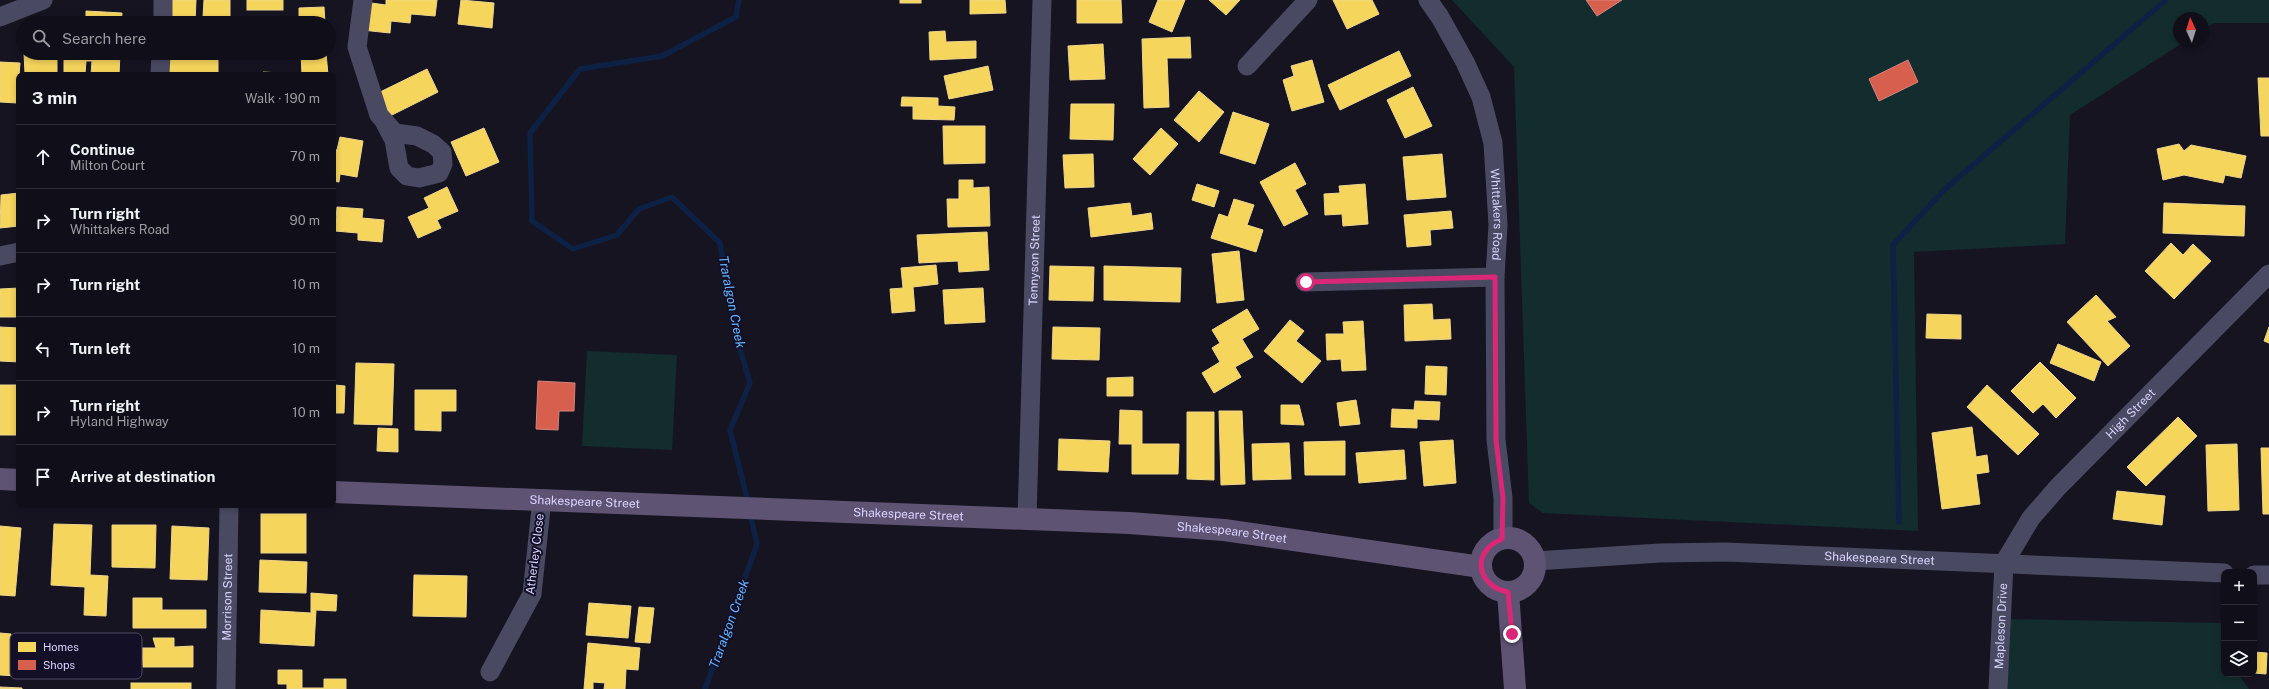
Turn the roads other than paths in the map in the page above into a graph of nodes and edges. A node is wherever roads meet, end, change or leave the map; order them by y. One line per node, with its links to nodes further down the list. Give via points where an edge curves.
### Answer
1 (43, 0): 8 (street)
2 (163, 0): 7 (street)
3 (363, 0): 12 (street, via 357,47 379,115)
4 (1042, 0): 23 (street, Tennyson Street)
5 (1308, 0): 10 (street)
6 (1428, 0): 16 (street, Whittakers Road, via 1458,49 1481,97 1493,143 1498,225)
7 (163, 16)
8 (0, 17)
9 (161, 60): 11 (street)
10 (1247, 66)
11 (160, 72)
12 (385, 123)
13 (16, 253): 14 (street)
14 (0, 256)
15 (2269, 274): 26 (street, High Street, via 2058,487 2031,518)
16 (1495, 277): 17 (street); 24 (street, Whittakers Road, via 1496,440 1503,498)
17 (1306, 282)
18 (0, 479): 19 (main road)
19 (16, 480)
20 (336, 492): 21 (main road, Shakespeare Street)
21 (542, 499): 23 (main road, Shakespeare Street); 32 (street, Atherley Close, via 532,594)
22 (229, 508): 33 (street, Morrison Street)
23 (1027, 520): 27 (main road, Shakespeare Street, via 1129,523 1224,530)
24 (1502, 539): 25 (main road, via 1520,541 1532,553); 27 (main road, via 1487,549 1482,557)
25 (1535, 561): 26 (street, Shakespeare Street, via 1660,553 1726,552); 31 (main road, via 1535,570 1527,585 1515,592)
26 (2004, 563): 28 (street, Shakespeare Street); 35 (street, Mapleson Drive)
27 (1481, 567): 31 (main road, via 1489,585)
28 (2221, 573)
29 (2257, 574): 30 (street)
30 (2269, 575)
31 (1508, 592): 34 (main road)
32 (490, 672)
33 (226, 689)
34 (1515, 689)
35 (1998, 689)

